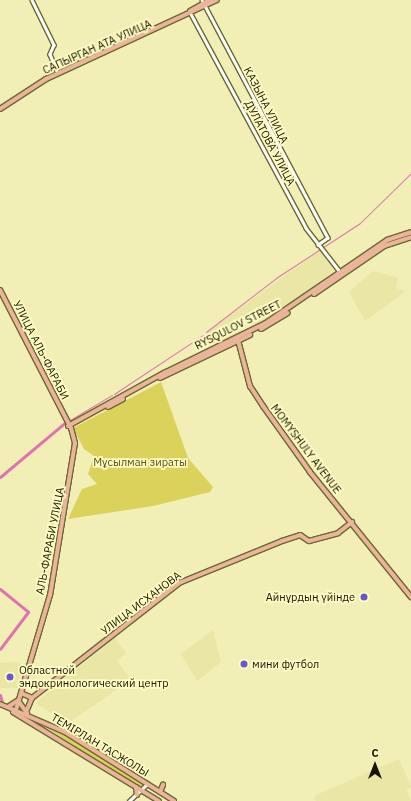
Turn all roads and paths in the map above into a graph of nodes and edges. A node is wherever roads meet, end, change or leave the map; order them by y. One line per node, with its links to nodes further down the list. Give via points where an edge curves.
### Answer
1 (32, 0): 6 (street, via 54,45 50,54)
2 (210, 0): 4 (main road)
3 (217, 0): 4 (main road)
4 (204, 3): 5 (main road, САПЫРГАН АТА УЛИЦА); 6 (main road, САПЫРГАН АТА УЛИЦА); 12 (street, КАЗЫНА УЛИЦА, via 328,238)
5 (191, 14): 8 (main road, САПЫРГАН АТА УЛИЦА, via 46,79); 12 (street, ДУЛАТОВА УЛИЦА)
6 (57, 71): 7 (main road, САПЫРГАН АТА УЛИЦА)
7 (0, 106)
8 (0, 109)
9 (411, 232): 11 (main road, RYSQULOV STREET)
10 (411, 237): 11 (main road, RYSQULOV STREET)
11 (396, 239): 13 (main road, RYSQULOV STREET)
12 (318, 245): 13 (street, ДУЛАТОВА УЛИЦА)
13 (342, 274): 16 (main road, RYSQULOV STREET, via 273,321)
14 (0, 290): 17 (main road, УЛИЦА АЛЬ-ФАРАБИ)
15 (0, 295): 17 (main road, УЛИЦА АЛЬ-ФАРАБИ)
16 (238, 340): 17 (main road, RYSQULOV STREET); 17 (main road, RYSQULOV STREET, via 166,372); 18 (main road, MOMYSHULY AVENUE, via 250,386 310,472)
17 (68, 424): 20 (main road, АЛЬ-ФАРАБИ УЛИЦА, via 75,447 55,573); 22 (main road, АЛЬ-ФАРАБИ УЛИЦА, via 73,447 50,586)
18 (352, 522): 19 (main road, MOMYSHULY AVENUE); 21 (main road, УЛИЦА ИСХАНОВА, via 338,533 309,541 300,535 179,583)
19 (411, 597)
20 (21, 693): 21 (main road); 22 (main road, АЛЬ-ФАРАБИ УЛИЦА)
21 (31, 699): 26 (main road)
22 (18, 701): 24 (main road); 25 (main road, АЛЬ-ФАРАБИ УЛИЦА); 26 (main road)
23 (0, 706): 24 (main road); 25 (main road)
24 (8, 707): 25 (main road)
25 (15, 712): 26 (main road, ТЕМІРЛАН ТАСЖОЛЫ); 28 (main road, ТЕМІРЛАН ТАСЖОЛЫ)
26 (27, 714): 27 (main road, ТЕМІРЛАН ТАСЖОЛЫ)
27 (44, 722): 28 (main road); 29 (main road, ТЕМІРЛАН ТАСЖОЛЫ)
28 (41, 726): 31 (main road, ТЕМІРЛАН ТАСЖОЛЫ)
29 (147, 784): 32 (street); 33 (main road, ТЕМІРЛАН ТАСЖОЛЫ)
30 (163, 785): 33 (main road)
31 (136, 787): 32 (main road, ТЕМІРЛАН ТАСЖОЛЫ); 34 (main road)
32 (142, 791): 34 (street); 36 (main road, ТЕМІРЛАН ТАСЖОЛЫ)
33 (160, 792): 37 (main road, ТЕМІРЛАН ТАСЖОЛЫ)
34 (137, 795): 35 (street)
35 (129, 801)
36 (159, 801)
37 (174, 801)

